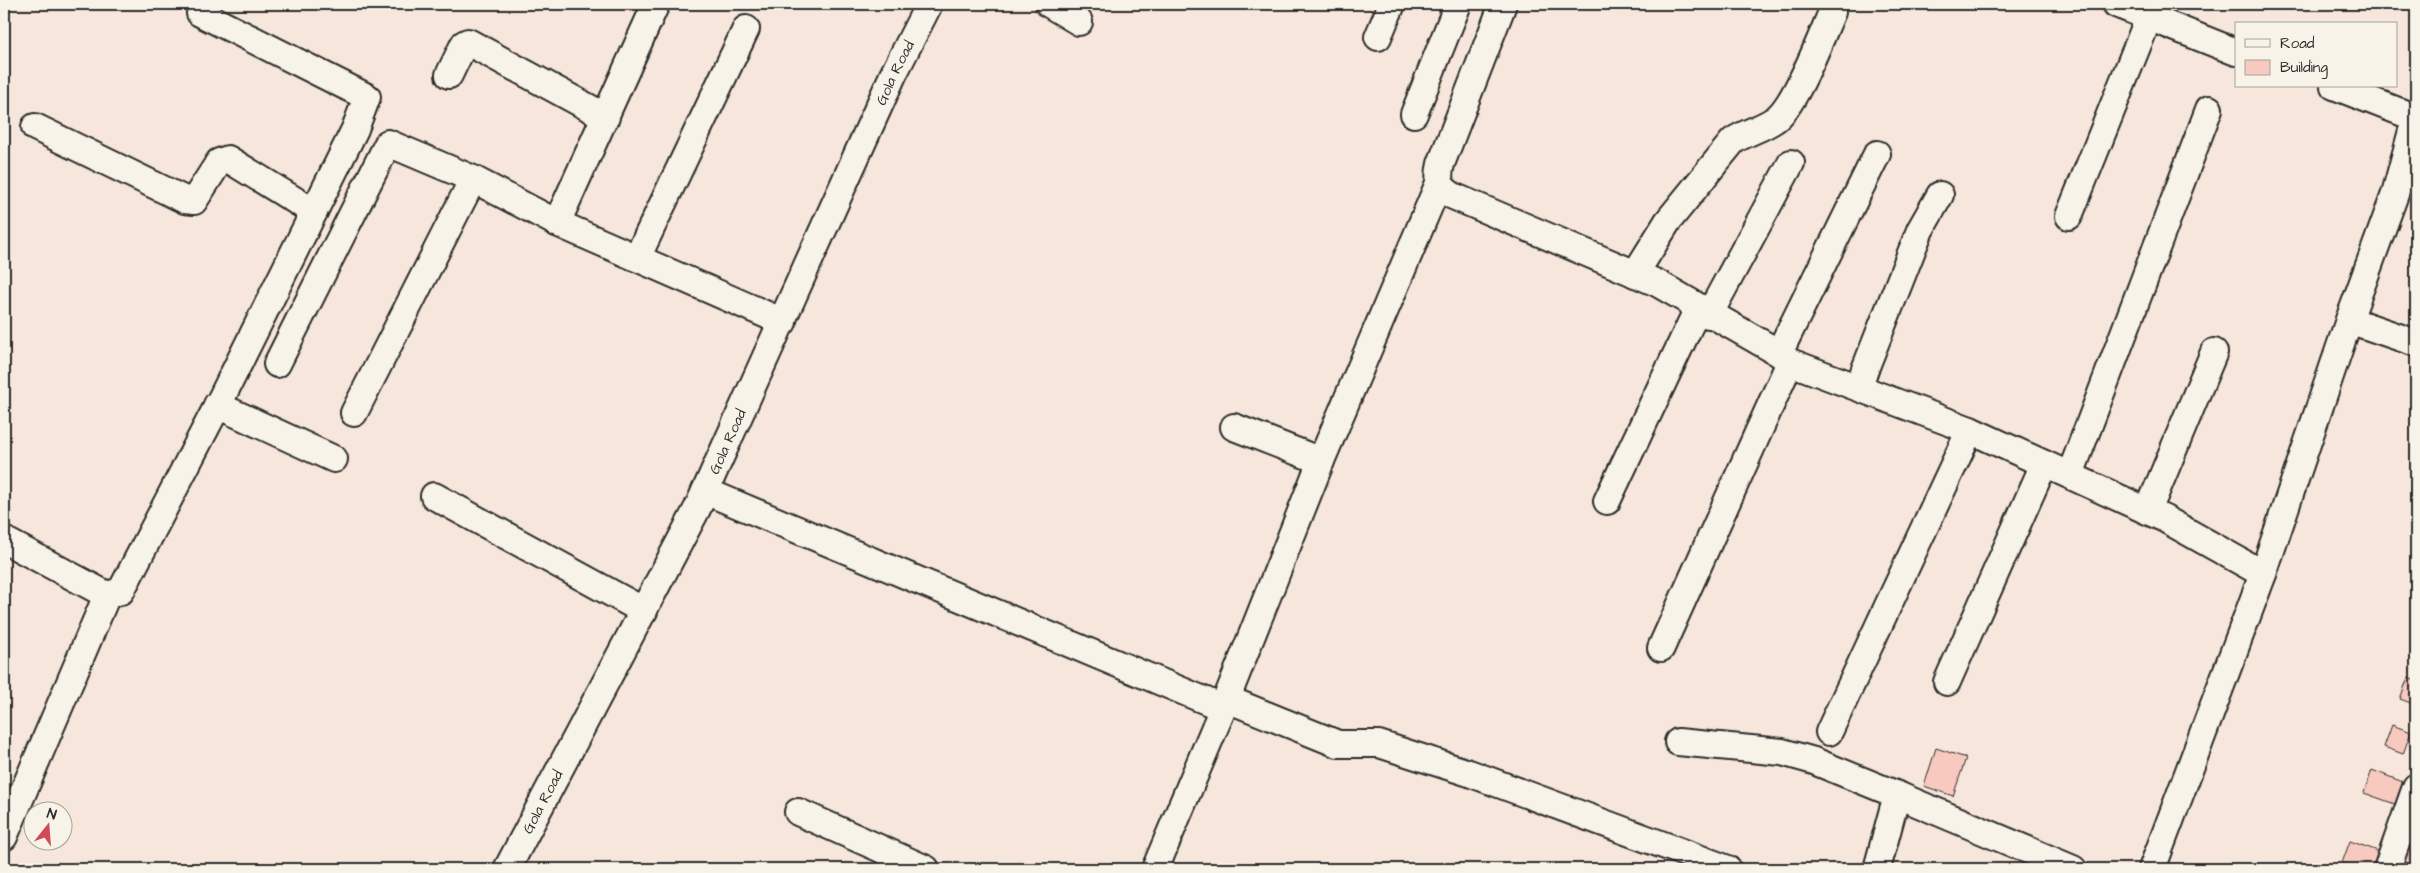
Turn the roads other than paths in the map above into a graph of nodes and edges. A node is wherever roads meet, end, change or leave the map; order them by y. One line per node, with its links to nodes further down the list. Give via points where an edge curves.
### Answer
1 (204, 4): 27 (street, via 200,13 367,97)
2 (656, 4): 19 (street)
3 (929, 4): 34 (street, Gola Road, via 893,75)
4 (1049, 4): 11 (street)
5 (1392, 4): 13 (street)
6 (1458, 4): 18 (street)
7 (1503, 4): 25 (street, via 1441,164)
8 (2116, 4): 10 (street)
9 (1832, 12): 31 (street, via 1782,114 1733,141 1668,221)
10 (2160, 14): 14 (street); 28 (street)
11 (1079, 22)
12 (746, 29): 30 (street)
13 (1378, 37)
14 (2235, 52)
15 (449, 76): 19 (street, via 464,44 468,42)
16 (2338, 88): 20 (street)
17 (2209, 109): 47 (street)
18 (1414, 114)
19 (606, 117): 29 (street)
20 (2415, 126): 33 (street, via 2395,194)
21 (35, 127): 27 (street, via 185,200 194,201 219,162 228,159)
22 (1877, 154): 37 (street)
23 (1791, 162): 32 (street)
24 (473, 179): 29 (street); 38 (street, via 388,143); 41 (street)
25 (1439, 184): 31 (street, via 1442,190 1453,196); 45 (street)
26 (1940, 196): 39 (street, via 1920,230)
27 (314, 212): 40 (street)
28 (2069, 216)
29 (557, 223): 30 (street)
30 (636, 258): 34 (street)
31 (1635, 274): 32 (street)
32 (1704, 312): 37 (street); 50 (street)
33 (2349, 320): 35 (street); 53 (street)
34 (783, 322): 48 (street, Gola Road)
35 (2416, 342)
36 (2214, 352): 51 (street)
37 (1784, 358): 39 (street); 56 (street)
38 (277, 364)
39 (1858, 387): 43 (street)
40 (217, 405): 44 (street); 54 (street, via 121,591)
41 (354, 413)
42 (1234, 427): 45 (street)
43 (1970, 430): 46 (street); 59 (street)
44 (334, 460)
45 (1321, 461): 58 (street)
46 (2044, 464): 47 (street); 57 (street)
47 (2070, 475): 51 (street)
48 (705, 491): 55 (street, Gola Road); 58 (street)
49 (434, 496): 55 (street)
50 (1607, 501)
51 (2148, 511): 53 (street)
52 (4, 540): 54 (street)
53 (2263, 574): 71 (street)
54 (107, 595): 64 (street)
55 (644, 611): 65 (street, Gola Road)
56 (1661, 648)
57 (1947, 682)
58 (1225, 703): 67 (street); 68 (street, via 1338,744 1379,744 1469,773)
59 (1829, 732)
60 (1678, 742): 62 (street, via 1782,752 1814,761)
61 (2416, 786): 72 (street)
62 (1900, 796): 69 (street, via 1895,802); 70 (street)
63 (798, 812): 66 (street)
64 (4, 837)
65 (507, 869)
66 (926, 869)
67 (1155, 869)
68 (1728, 869)
69 (1878, 869)
70 (2073, 869)
71 (2152, 869)
72 (2387, 869)

